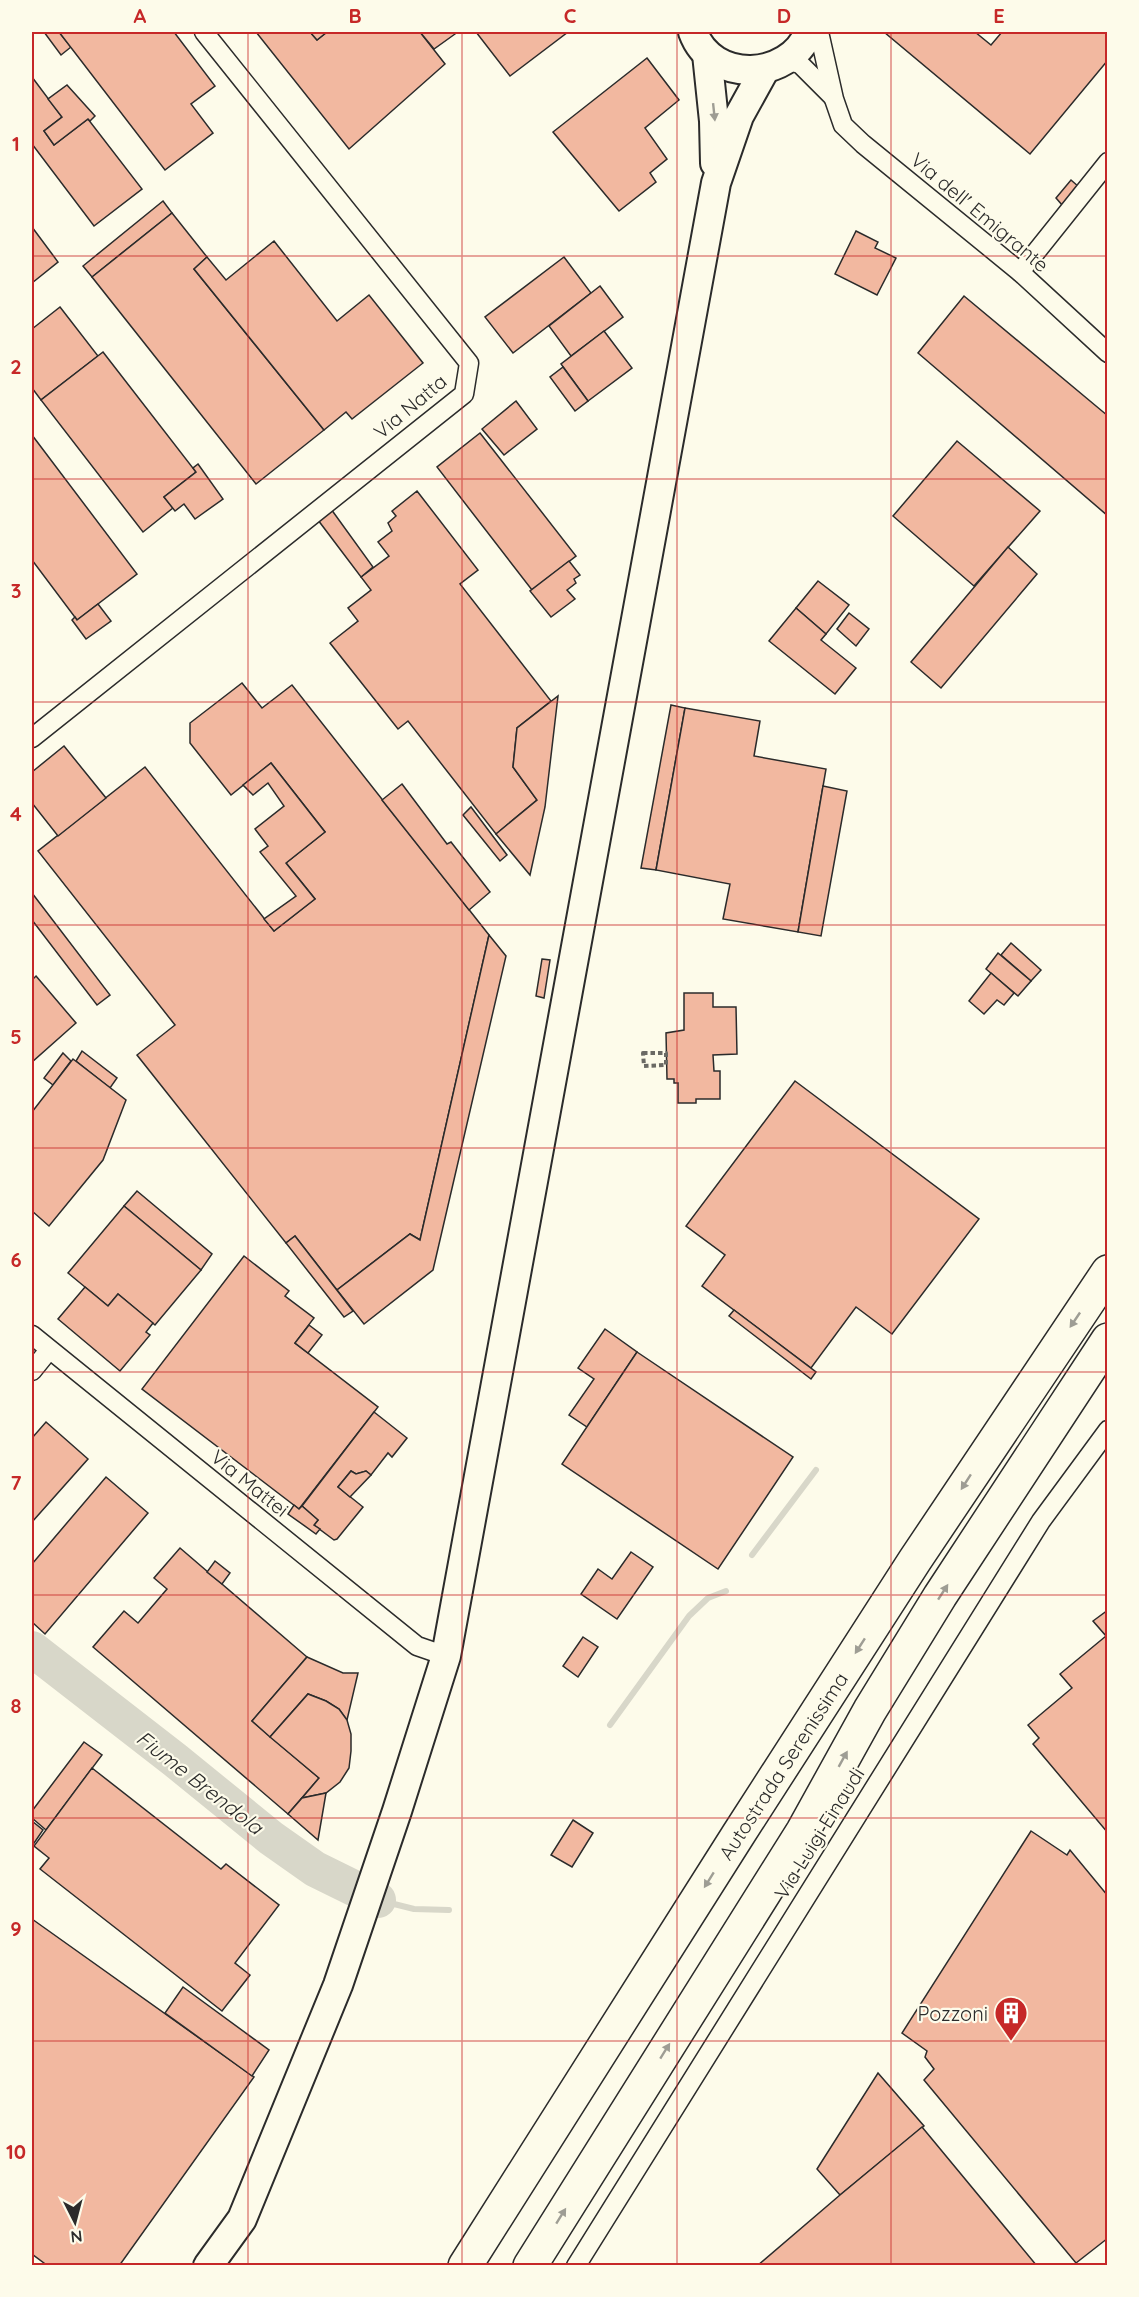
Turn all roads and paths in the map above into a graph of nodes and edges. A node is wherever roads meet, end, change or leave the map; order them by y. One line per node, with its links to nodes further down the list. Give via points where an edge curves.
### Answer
1 (204, 32): 11 (street, Via Natta, via 469,363 464,394)
2 (809, 32): 5 (main road, via 797,50)
3 (819, 32): 6 (street, Via dell' Emigrante)
4 (695, 39): 5 (main road, via 720,63 734,69 750,71); 8 (main road, one-way to 8, via 714,121)
5 (776, 65): 6 (street, Via dell' Emigrante, via 800,64); 8 (main road, via 739,116)
6 (834, 99): 9 (street, Via dell' Emigrante, via 843,126)
7 (1107, 162): 9 (street)
8 (716, 183): 20 (main road)
9 (1020, 272): 10 (street, Via dell' Emigrante)
10 (1107, 353)
11 (32, 738)
12 (643, 1053): 12 (path, via 666,1053 666,1065 644,1066)
13 (1107, 1257): 14 (highway, Autostrada Serenissima)
14 (1100, 1283): 22 (highway, Autostrada Serenissima, one-way to 22, via 915,1560)
15 (32, 1335): 17 (street, Via Mattei)
16 (1107, 1340): 23 (highway, one-way to 16, via 802,1831 940,1596)
17 (49, 1350): 18 (street); 20 (street, Via Mattei, via 417,1646)
18 (32, 1371)
19 (1107, 1430): 24 (street, Via Luigi Einaudi, via 1041,1521)
20 (446, 1656): 21 (main road, via 338,1984 242,2219)
21 (208, 2265)
22 (465, 2265)
23 (530, 2265)
24 (576, 2265)

